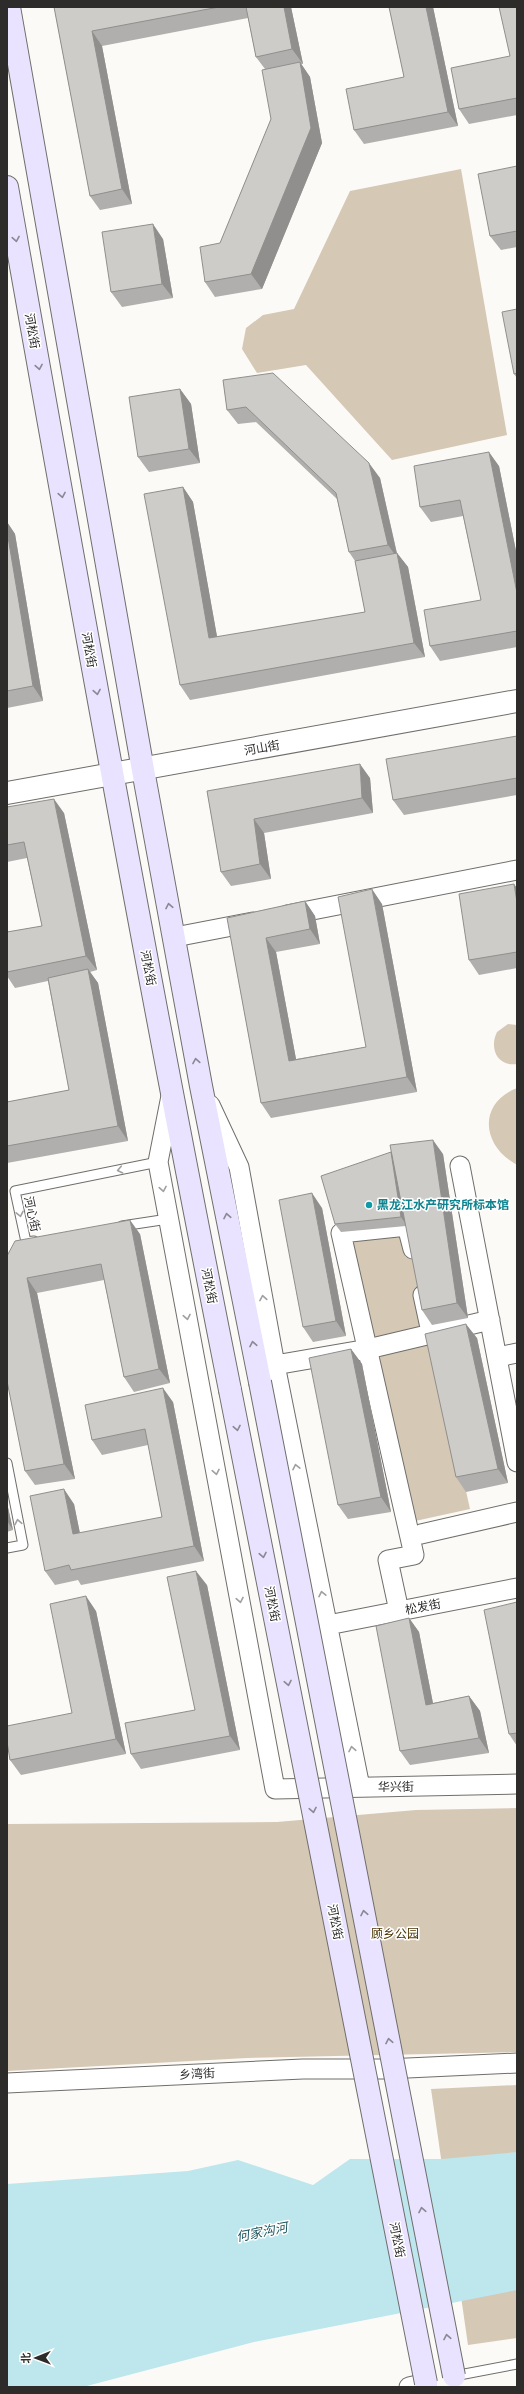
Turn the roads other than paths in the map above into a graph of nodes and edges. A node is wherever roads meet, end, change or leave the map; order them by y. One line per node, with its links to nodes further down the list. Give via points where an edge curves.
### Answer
1 (9, 7): 4 (main road)
2 (7, 187): 5 (main road, 河松街, one-way to 5)
3 (517, 701): 4 (street, 河山街)
4 (142, 770): 5 (street, 河山街); 8 (main road, one-way to 4)
5 (111, 774): 6 (street, 河山街); 10 (main road, 河松街)
6 (7, 793)
7 (517, 870): 8 (street)
8 (175, 937): 9 (main road, one-way to 8)
9 (201, 1086): 23 (street, one-way to 9, via 239,1167); 37 (main road, one-way to 9, bridge)
10 (171, 1096): 11 (street); 38 (main road, 河松街, one-way to 38, bridge, via 230,1390)
11 (158, 1162): 14 (lane, 河心街, one-way to 14); 15 (street, one-way to 15)
12 (460, 1166): 18 (street)
13 (7, 1186): 14 (lane)
14 (15, 1191): 17 (lane, 河心街, one-way to 17, via 24,1245)
15 (168, 1219): 16 (lane); 33 (street, 华兴街, one-way to 33, via 275,1789)
16 (116, 1227)
17 (41, 1240)
18 (490, 1320): 19 (street); 22 (street)
19 (432, 1332): 20 (street); 20 (street, via 407,1226 341,1233)
20 (368, 1349): 23 (street); 30 (street, via 414,1555 388,1560)
21 (517, 1353): 22 (street)
22 (498, 1357): 24 (street)
23 (275, 1365): 31 (street, one-way to 23)
24 (517, 1462)
25 (7, 1463): 28 (lane, one-way to 25, via 22,1545)
26 (517, 1512): 27 (street)
27 (421, 1534)
28 (7, 1548)
29 (517, 1588): 30 (street, 松发街)
30 (400, 1611): 31 (street, 松发街)
31 (328, 1625): 33 (street, one-way to 31)
32 (517, 1784): 33 (street, 华兴街)
33 (360, 1787)
34 (517, 2063): 35 (street, 乡湾街, via 386,2069 303,2069)
35 (7, 2083)
36 (517, 2364): 37 (lane)
37 (455, 2381)
38 (420, 2386)

